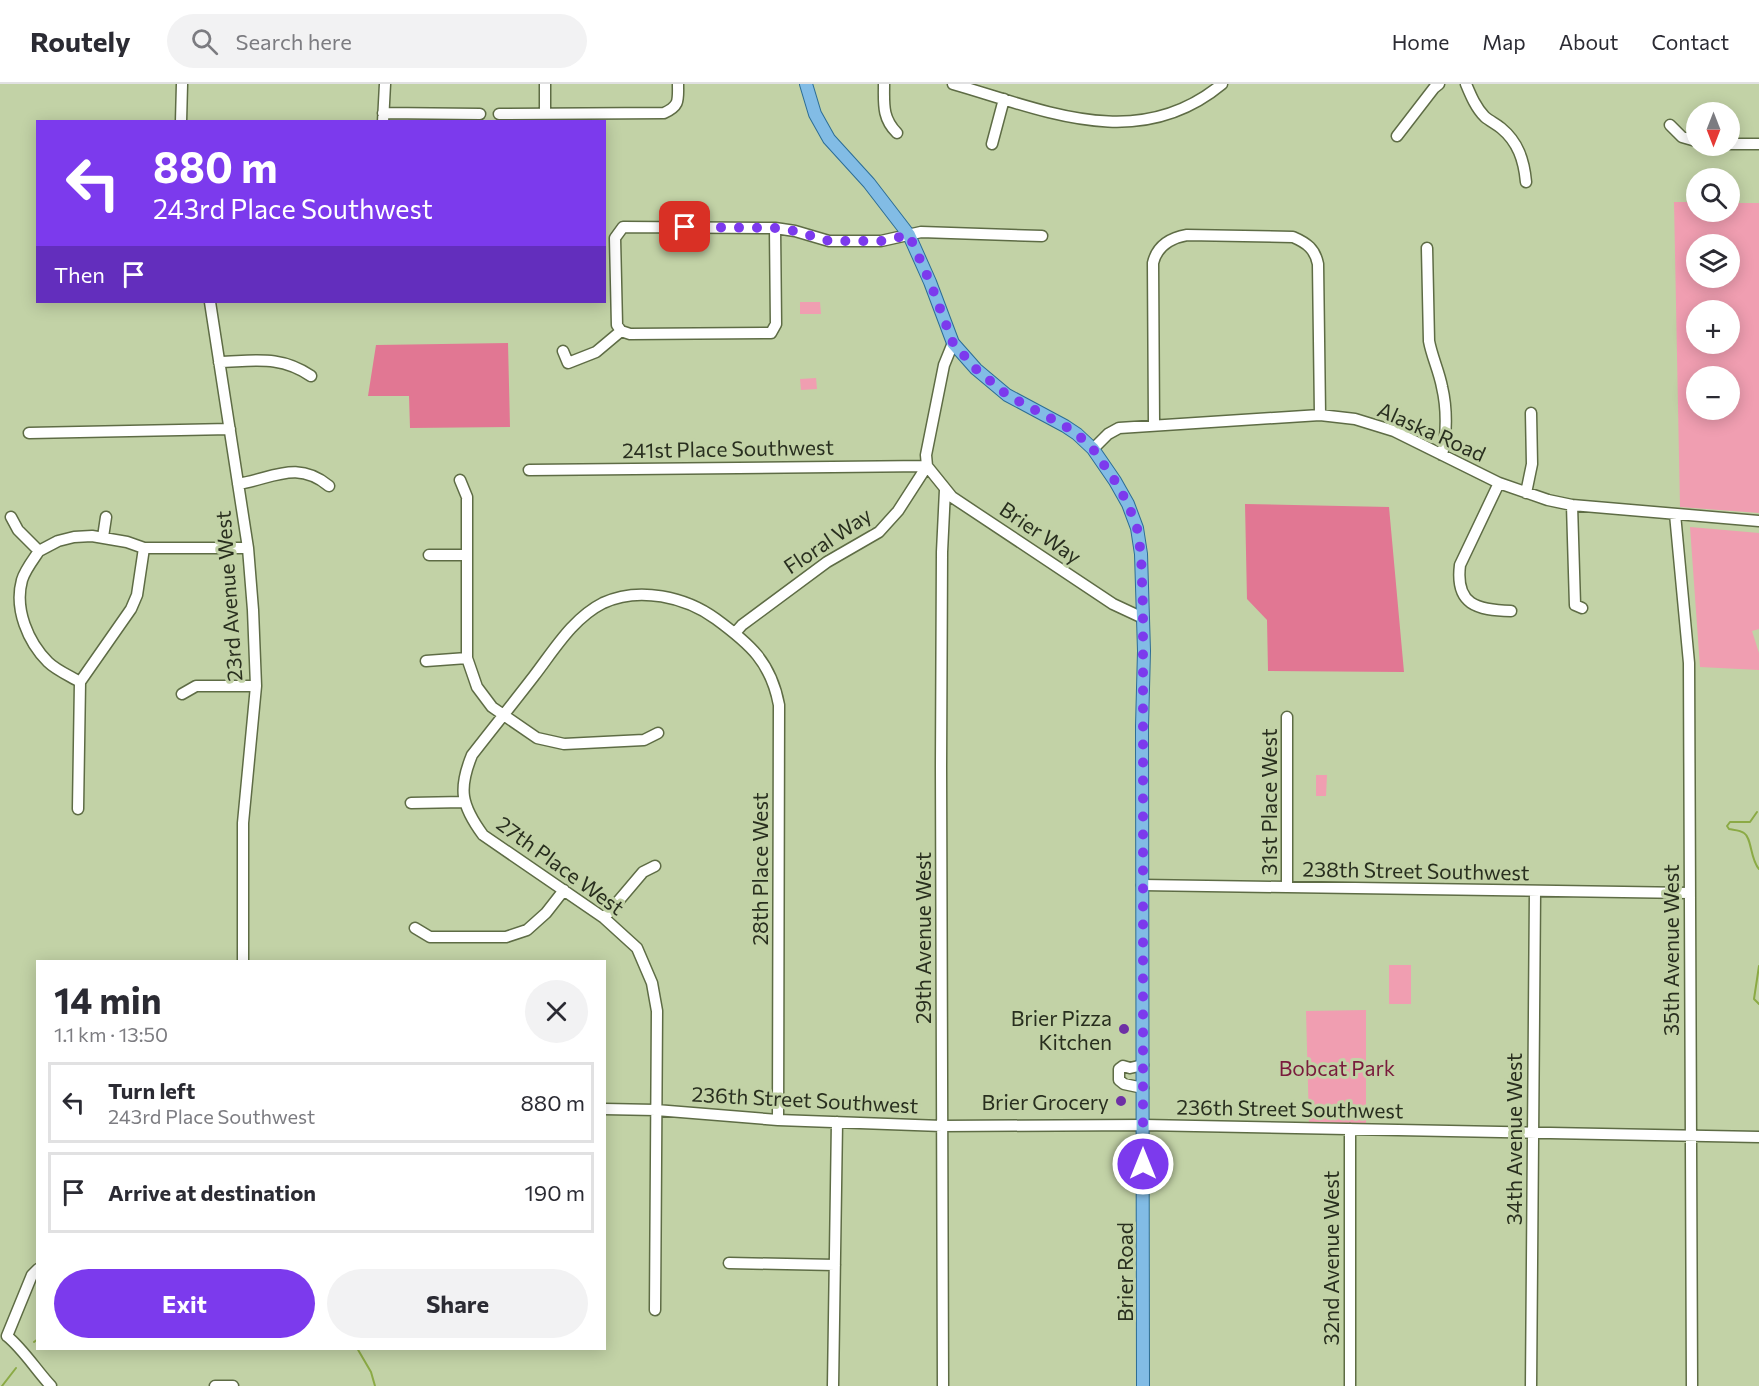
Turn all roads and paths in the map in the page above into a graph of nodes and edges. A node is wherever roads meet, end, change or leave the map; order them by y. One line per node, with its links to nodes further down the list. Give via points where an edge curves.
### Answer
1 (182, 84): 16 (street)
2 (385, 84): 15 (street)
3 (545, 84): 14 (street)
4 (678, 84): 14 (street, via 678,101 664,113)
5 (806, 84): 26 (main road, Brier Road, via 825,132)
6 (884, 84): 18 (street, via 883,110 888,124)
7 (953, 84): 11 (street)
8 (1222, 84): 11 (street, via 1191,105 1165,116 1121,123 1080,119)
9 (1439, 84): 19 (street)
10 (1466, 84): 24 (street, via 1484,116 1511,137 1525,165)
11 (1004, 99): 21 (street)
12 (480, 114): 15 (street)
13 (499, 114): 14 (street)
14 (545, 114)
15 (383, 117)
16 (181, 120)
17 (1670, 124): 20 (street)
18 (897, 133)
19 (1397, 136)
20 (1686, 138)
21 (992, 144)
22 (1740, 144): 23 (street)
23 (1759, 144)
24 (1526, 182)
25 (775, 228): 26 (street, via 829,241 881,241); 30 (street, via 776,324 771,333); 30 (street, via 623,226 615,238 616,325)
26 (909, 235): 27 (street, via 921,232); 31 (main road, Brier Road)
27 (1042, 236)
28 (1427, 248): 41 (street, via 1429,341 1446,409)
29 (210, 303): 33 (street, 23rd Avenue West)
30 (621, 331): 32 (street, via 596,352 568,363)
31 (953, 343): 40 (main road, Brier Road, via 1007,395 1065,426); 42 (street, via 944,365)
32 (563, 351)
33 (219, 362): 34 (street, via 272,360 289,363); 38 (street, 23rd Avenue West)
34 (311, 376)
35 (1532, 413): 49 (street, via 1532,464)
36 (1320, 415): 37 (street, Alaska Road); 37 (street, via 1318,264 1312,248 1293,237 1187,235 1160,248 1153,263); 41 (street, Alaska Road, via 1355,419 1394,431)
37 (1154, 424): 40 (street, Alaska Road, via 1119,428)
38 (230, 429): 39 (street); 46 (street, 23rd Avenue West)
39 (29, 433)
40 (1093, 449): 63 (main road, Brier Road, via 1121,491 1137,528)
41 (1442, 455): 45 (street, Alaska Road)
42 (927, 466): 43 (street, 241st Place Southwest); 48 (street, Brier Way); 64 (street, Floral Way, via 898,511 879,532 827,562)
43 (529, 470)
44 (460, 480): 60 (street, via 467,497)
45 (1499, 483): 49 (street, Alaska Road); 62 (street, via 1460,565 1459,578 1469,603 1487,610)
46 (238, 484): 47 (street, via 288,471 308,472); 57 (street, 23rd Avenue West)
47 (329, 486)
48 (945, 490): 63 (street, Brier Way, via 1113,604); 92 (street, 29th Avenue West)
49 (1526, 493): 50 (street, Alaska Road)
50 (1572, 505): 51 (street, Alaska Road); 61 (street, via 1573,586 1575,605)
51 (1675, 514): 54 (street, Alaska Road); 81 (street, 35th Avenue West, via 1689,663)
52 (12, 517): 58 (street, via 18,530)
53 (106, 517): 55 (street)
54 (1759, 521)
55 (103, 537): 56 (street); 58 (street, via 74,537)
56 (144, 548): 57 (street); 67 (street, via 131,609)
57 (248, 548): 68 (street, 23rd Avenue West)
58 (39, 551): 67 (street, via 23,579 20,596 26,630 50,663)
59 (429, 555): 60 (street)
60 (467, 555): 65 (street)
61 (1582, 608)
62 (1511, 611)
63 (1143, 618): 77 (main road, Brier Road)
64 (735, 633): 70 (street, 27th Place West, via 680,600 632,596 603,603 575,623); 89 (street, 28th Place West, via 768,669 779,705)
65 (468, 658): 66 (street); 70 (street, via 477,687)
66 (426, 661)
67 (80, 682): 75 (street)
68 (256, 686): 69 (street, via 196,686); 84 (street, 23rd Avenue West, via 243,823)
69 (182, 694)
70 (503, 716): 72 (street, via 537,738 564,744 644,740); 73 (street, 27th Place West, via 472,754 463,776)
71 (1287, 717): 78 (street, 31st Place West)
72 (658, 733)
73 (464, 802): 74 (street); 79 (street, 27th Place West, via 483,835)
74 (411, 803)
75 (78, 809)
76 (655, 866): 82 (street, via 643,872)
77 (1142, 885): 78 (street, 238th Street Southwest); 85 (main road, Brier Road)
78 (1287, 886): 80 (street, 238th Street Southwest)
79 (564, 890): 82 (street, 27th Place West); 83 (street, via 527,930 506,937 430,937)
80 (1535, 892): 81 (street, 238th Street Southwest); 94 (street, 34th Avenue West)
81 (1689, 893): 95 (street, 35th Avenue West)
82 (604, 918): 88 (street, 27th Place West, via 637,948 652,983 657,1011)
83 (415, 928)
84 (243, 960)
85 (1143, 1065): 86 (main road, Brier Road); 86 (street, via 1119,1069 1119,1080 1124,1084)
86 (1143, 1088): 91 (main road, Brier Road)
87 (606, 1109): 88 (street, 236th Street Southwest)
88 (656, 1110): 89 (street, 236th Street Southwest); 100 (street, 27th Place West)
89 (778, 1120): 90 (street, 236th Street Southwest)
90 (837, 1122): 92 (street, 236th Street Southwest); 98 (street)
91 (1144, 1125): 92 (street, 236th Street Southwest); 93 (street, 236th Street Southwest); 107 (main road, Brier Road)
92 (942, 1126): 106 (street, 29th Avenue West)
93 (1350, 1129): 94 (street, 236th Street Southwest); 108 (street, 32nd Avenue West)
94 (1533, 1133): 95 (street, 236th Street Southwest); 109 (street, 34th Avenue West)
95 (1690, 1136): 96 (street, 236th Street Southwest); 110 (street, 35th Avenue West)
96 (1759, 1137)
97 (729, 1263): 98 (street)
98 (835, 1265): 105 (street)
99 (36, 1271): 101 (street)
100 (655, 1310)
101 (4, 1336): 102 (street, via 19,1346)
102 (51, 1386)
103 (215, 1386): 104 (street)
104 (233, 1386)
105 (833, 1386)
106 (943, 1386)
107 (1143, 1386)
108 (1350, 1386)
109 (1531, 1386)
110 (1692, 1386)

